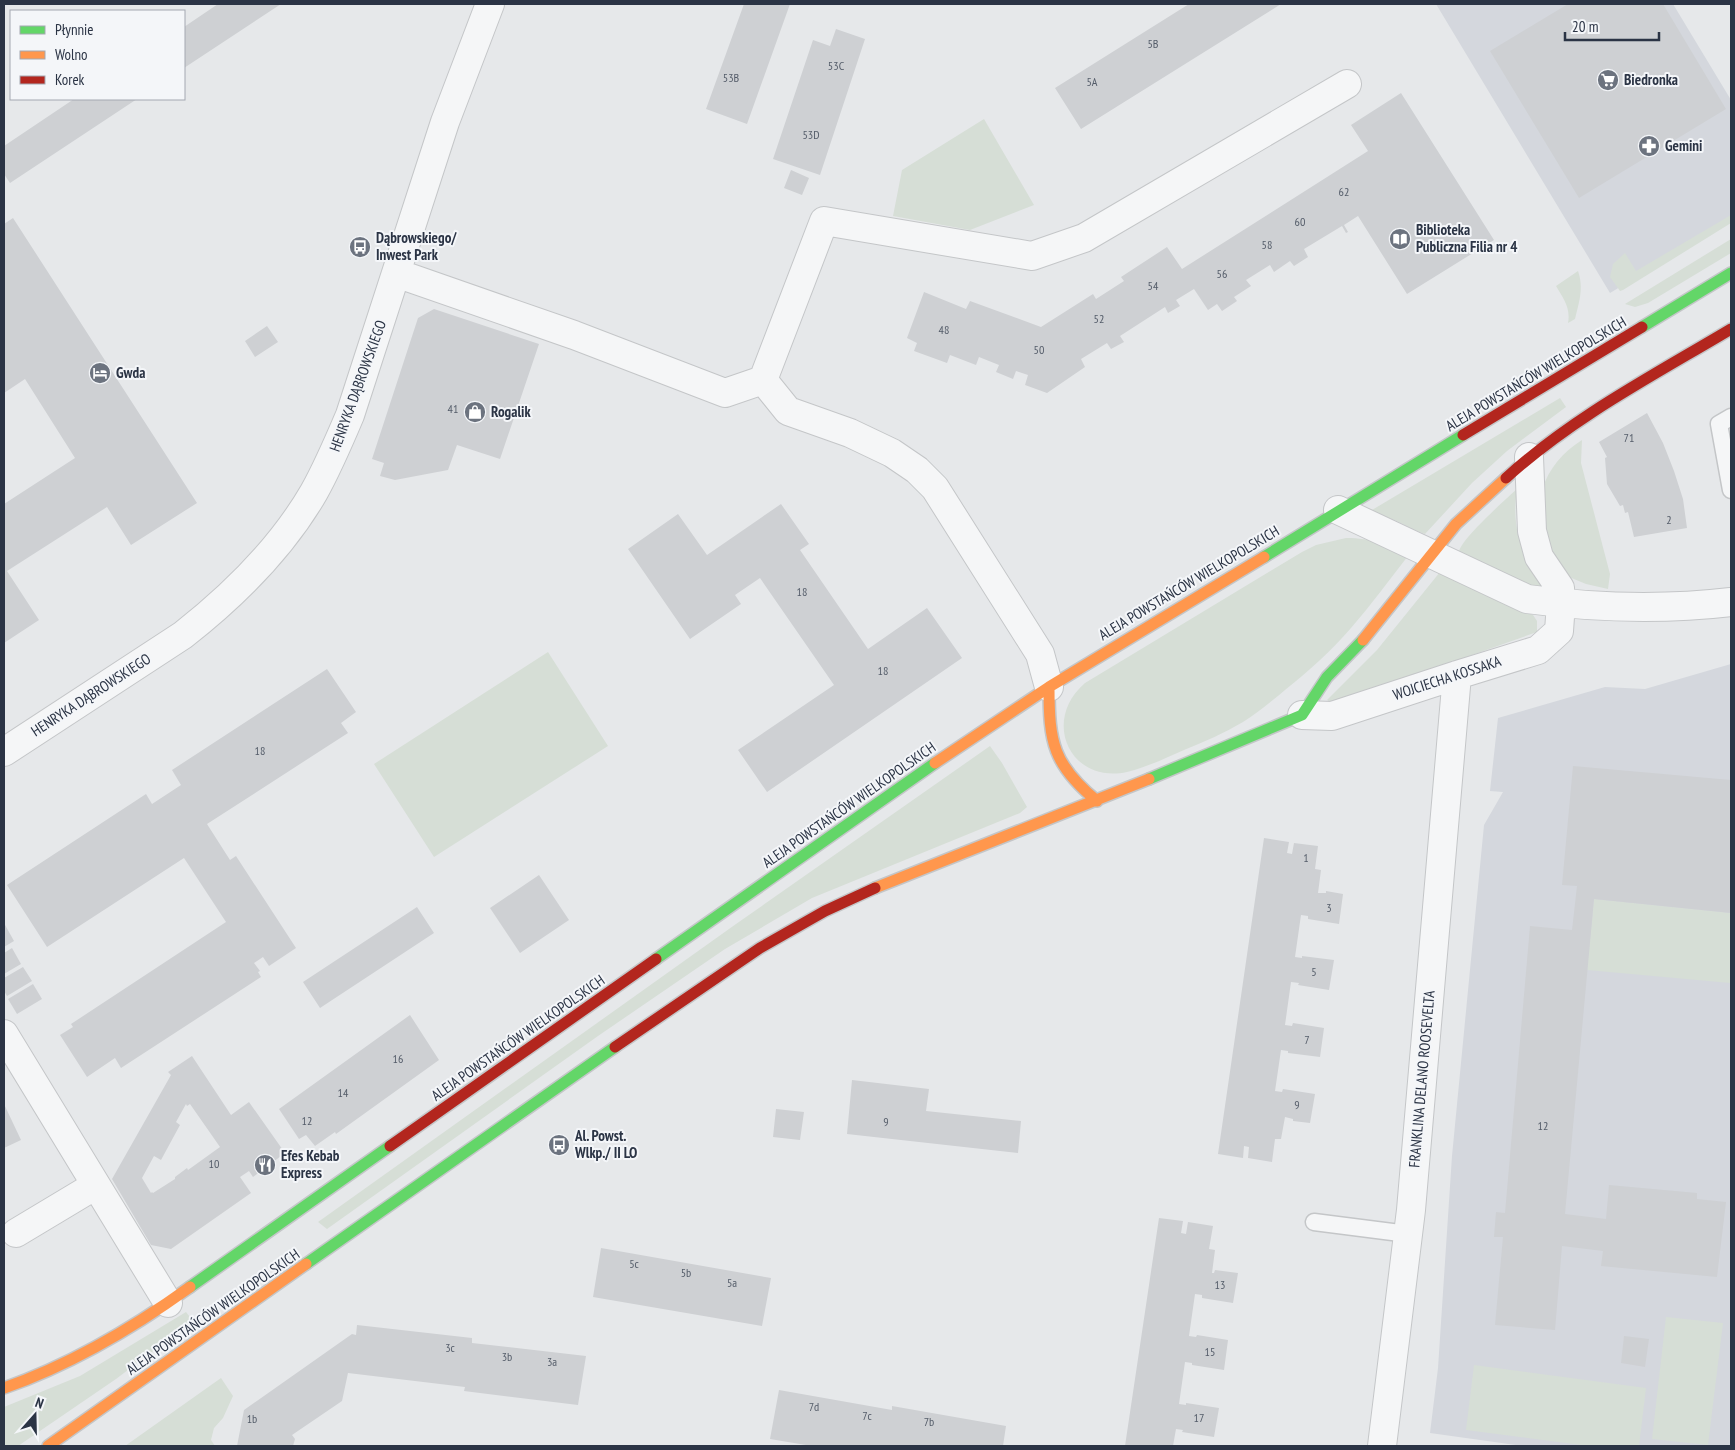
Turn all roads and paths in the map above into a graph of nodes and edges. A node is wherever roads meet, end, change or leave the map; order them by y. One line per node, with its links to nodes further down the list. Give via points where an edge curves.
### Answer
1 (490, 4): 3 (street, HENRYKA DĄBROWSKIEGO, via 445,122)
2 (1347, 84): 6 (street, via 1084,238 1032,256 824,221)
3 (396, 272): 6 (street, via 724,393); 17 (street, HENRYKA DĄBROWSKIEGO, via 350,415 331,461 295,523 227,599 182,635)
4 (1731, 273): 10 (main road, ALEJA POWSTAŃCÓW WIELKOPOLSKICH)
5 (1731, 329): 8 (main road, via 1586,416)
6 (763, 380): 15 (street, via 788,411 850,433 892,453 917,470 935,488 1040,654)
7 (1731, 417): 9 (lane, via 1719,424)
8 (1529, 457): 11 (main road, via 1456,524); 13 (street, WOJCIECHA KOSSAKA, via 1534,545 1560,588)
9 (1731, 490)
10 (1338, 510): 11 (street); 15 (main road, ALEJA POWSTAŃCÓW WIELKOPOLSKICH)
11 (1432, 555): 13 (street, via 1527,599); 16 (main road, via 1361,643 1327,678)
12 (1731, 602): 13 (street, via 1665,608)
13 (1561, 603): 14 (street, WOJCIECHA KOSSAKA, via 1559,631 1538,650)
14 (1457, 675): 16 (street, WOJCIECHA KOSSAKA, via 1332,716); 23 (street, FRANKLINA DELANO ROOSEVELTA)
15 (1049, 687): 18 (main road, via 1050,725 1058,757 1075,783); 24 (main road, ALEJA POWSTAŃCÓW WIELKOPOLSKICH, via 890,794)
16 (1302, 715): 18 (main road, ALEJA POWSTAŃCÓW WIELKOPOLSKICH)
17 (4, 752)
18 (1097, 802): 26 (main road, ALEJA POWSTAŃCÓW WIELKOPOLSKICH, via 881,885 825,911 760,948 589,1064)
19 (4, 1034): 20 (street)
20 (96, 1185): 22 (street); 24 (street)
21 (1314, 1222): 23 (lane)
22 (16, 1233)
23 (1408, 1234): 27 (street, FRANKLINA DELANO ROOSEVELTA)
24 (168, 1303): 25 (main road, ALEJA POWSTAŃCÓW WIELKOPOLSKICH, via 69,1361)
25 (4, 1388)
26 (48, 1446)
27 (1382, 1446)

